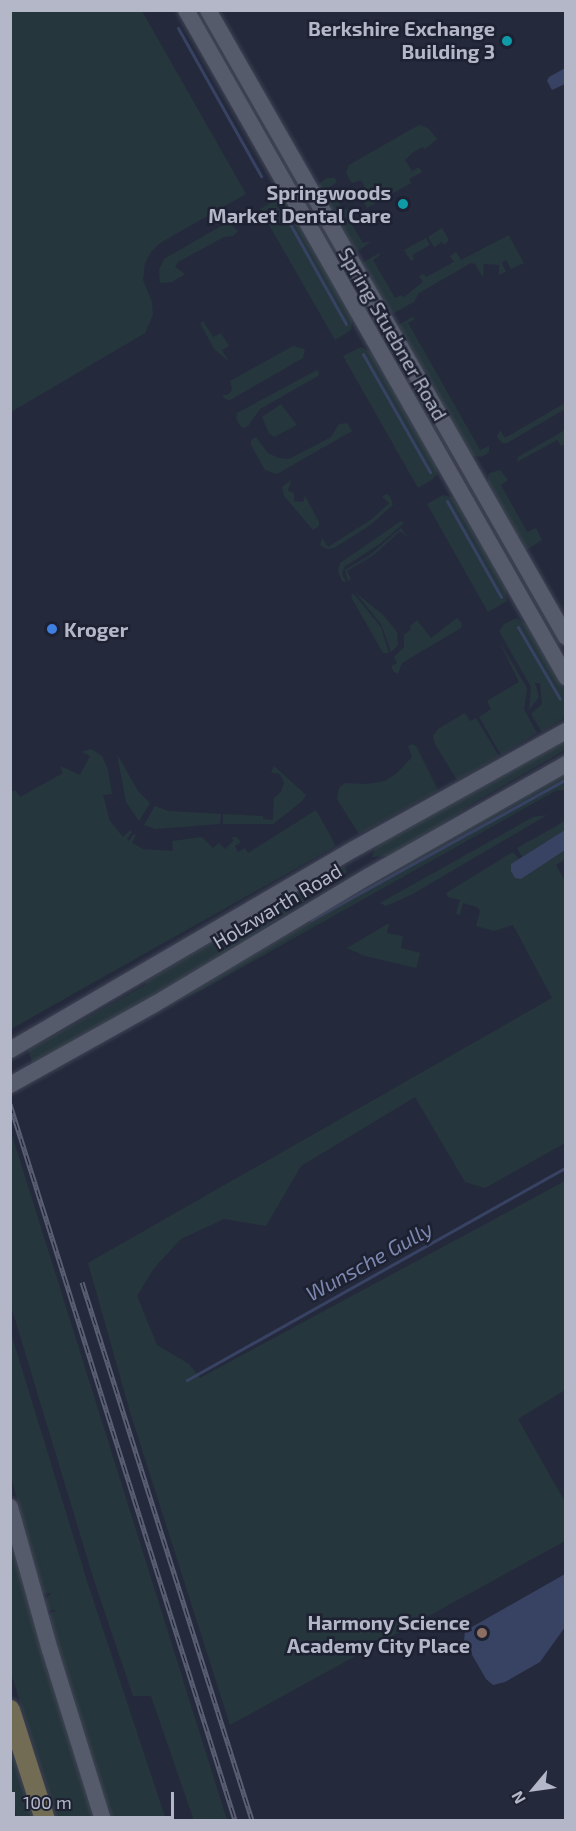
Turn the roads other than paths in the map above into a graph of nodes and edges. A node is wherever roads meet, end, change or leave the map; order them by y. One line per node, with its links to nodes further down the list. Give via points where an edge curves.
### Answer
1 (186, 10): 4 (main road, Spring Stuebner Road)
2 (208, 10): 3 (main road, Spring Stuebner Road)
3 (304, 178): 4 (main road); 5 (main road, Spring Stuebner Road)
4 (284, 182): 6 (main road, Spring Stuebner Road)
5 (566, 638)
6 (566, 677)
7 (566, 730): 9 (main road, Holzwarth Road)
8 (566, 764): 10 (main road, Holzwarth Road)
9 (16, 1047)
10 (10, 1085)
11 (10, 1507): 14 (main road)
12 (10, 1710): 13 (highway)
13 (45, 1821)
14 (103, 1821)

